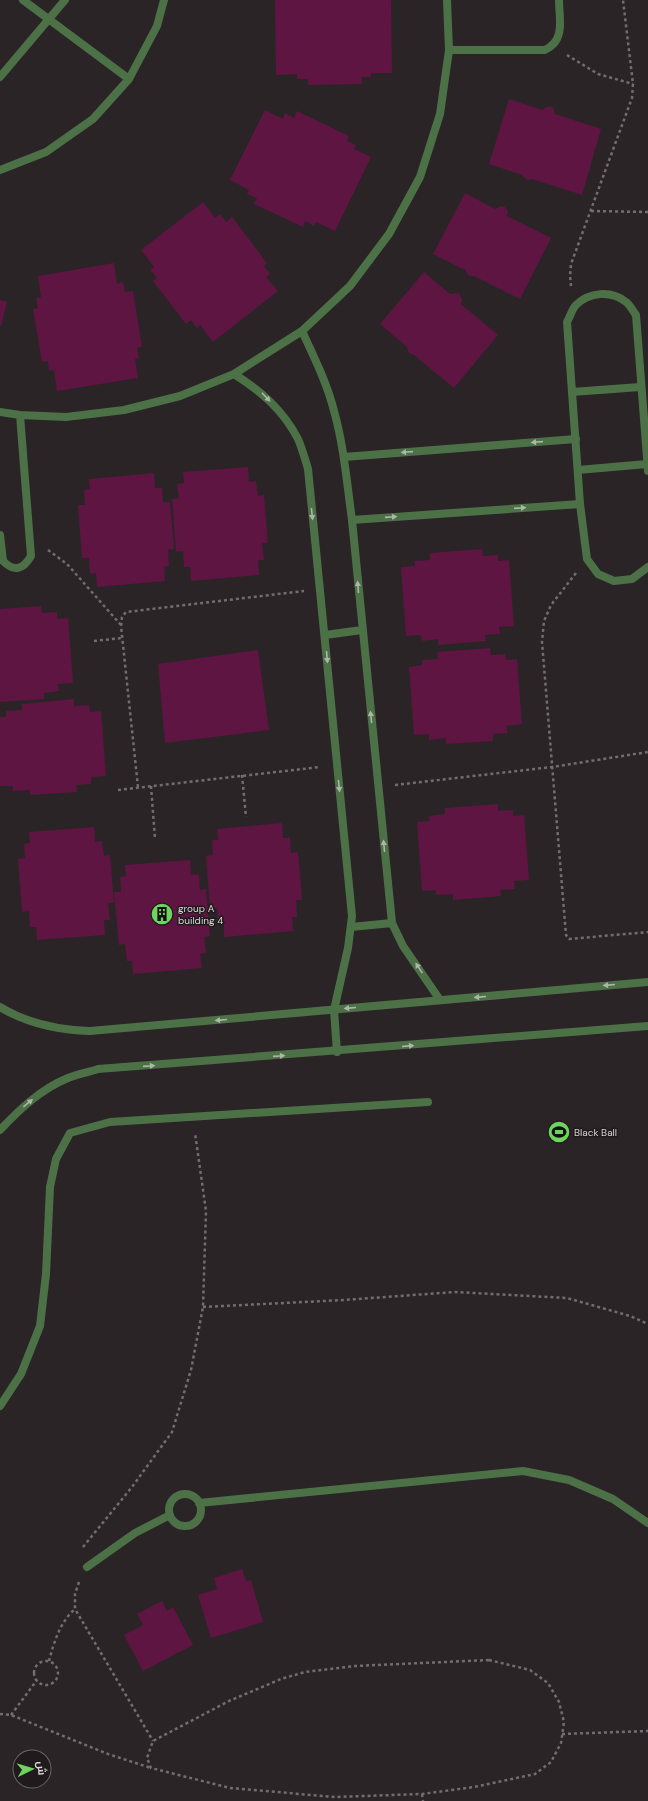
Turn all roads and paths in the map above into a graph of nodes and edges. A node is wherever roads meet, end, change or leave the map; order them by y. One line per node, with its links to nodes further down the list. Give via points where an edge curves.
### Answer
1 (23, 0): 7 (street)
2 (65, 0): 7 (street)
3 (164, 0): 11 (street, via 157,26)
4 (448, 0): 9 (street)
5 (559, 0): 8 (street, via 559,39)
6 (623, 0): 12 (path)
7 (48, 20): 10 (street); 11 (street)
8 (553, 46): 9 (street, via 546,50); 12 (path, via 598,74)
9 (449, 50): 17 (street, via 440,114 420,177 389,234 350,286)
10 (0, 77)
11 (129, 79): 13 (street, via 93,119 46,152)
12 (633, 84): 14 (path, via 632,98)
13 (0, 170)
14 (590, 211): 15 (path); 16 (path, via 571,264)
15 (648, 212)
16 (574, 306): 19 (street, via 586,297 600,293 614,295 627,303 636,315); 20 (street, via 567,322)
17 (302, 331): 18 (street); 24 (street, via 326,383 335,411)
18 (234, 374): 22 (street, via 180,396 124,410 66,417); 33 (street, one-way to 33, via 260,391 281,413 298,440 308,468)
19 (640, 387): 20 (street); 25 (street)
20 (572, 392): 23 (street)
21 (0, 412): 22 (street)
22 (20, 415): 30 (street)
23 (576, 439): 24 (street, one-way to 24); 26 (street)
24 (344, 457): 28 (street)
25 (648, 468): 26 (street)
26 (578, 470): 27 (street)
27 (580, 504): 28 (street, one-way to 27); 31 (street)
28 (352, 520): 35 (street, one-way to 28)
29 (0, 535): 30 (street, via 2,561 9,567 18,568 26,564)
30 (31, 556): 34 (path, via 45,548 67,564)
31 (587, 559): 32 (street, via 598,574 614,581 632,579); 41 (path, via 551,605 544,622 542,642)
32 (648, 567)
33 (320, 589): 34 (path, via 133,610 126,612 122,617); 36 (street)
34 (121, 626): 37 (path)
35 (362, 630): 36 (street); 45 (street, one-way to 35)
36 (324, 635): 40 (street, one-way to 40)
37 (122, 638): 38 (path); 44 (path)
38 (94, 641)
39 (648, 752): 41 (path)
40 (336, 765): 42 (path); 50 (street, one-way to 50, via 352,916)
41 (552, 767): 45 (path); 51 (path, via 566,935 569,938)
42 (242, 775): 43 (path); 47 (path)
43 (151, 786): 44 (path); 48 (path)
44 (138, 787): 46 (path)
45 (378, 787): 49 (street, one-way to 45)
46 (118, 790)
47 (246, 817)
48 (156, 839)
49 (392, 923): 50 (street); 53 (street, one-way to 49, via 403,946)
50 (350, 927): 55 (street, via 348,948)
51 (648, 932)
52 (648, 982): 53 (street, one-way to 53)
53 (440, 1000): 55 (street, one-way to 55)
54 (0, 1007): 55 (street, one-way to 54, via 90,1031 64,1030 36,1024)
55 (334, 1010): 57 (street)
56 (648, 1026): 57 (street, one-way to 56)
57 (337, 1052): 60 (street, one-way to 57, via 44,1090 69,1077 98,1069)
58 (428, 1102): 59 (street)
59 (192, 1117): 61 (path, via 206,1211); 63 (street, via 110,1122 70,1133 56,1159 50,1187 46,1274 40,1326 21,1374)
60 (0, 1130)
61 (202, 1307): 62 (path, via 455,1292 567,1298 630,1316); 67 (path, via 191,1370 172,1432 132,1487)
62 (648, 1324)
63 (0, 1406)
64 (199, 1504): 65 (street, via 195,1497 188,1494 180,1495 170,1505); 65 (street, via 201,1511 193,1524 178,1525); 66 (street, via 523,1471 577,1483 613,1499)
65 (170, 1515): 68 (street, via 134,1533)
66 (648, 1523)
67 (80, 1550)
68 (87, 1567): 69 (path, via 75,1594)
69 (75, 1608): 70 (path, via 68,1615 55,1640); 76 (path)
70 (49, 1661): 71 (path, via 38,1664 34,1675); 71 (path, via 58,1668 57,1680 47,1686)
71 (37, 1680): 73 (path)
72 (0, 1714): 73 (path)
73 (11, 1715): 77 (path, via 108,1754)
74 (648, 1731): 75 (path)
75 (562, 1734): 76 (path, via 564,1722 559,1702 548,1683 530,1670 489,1660 355,1666 305,1672 281,1679 229,1701); 78 (path, via 561,1743 551,1762 535,1774)
76 (153, 1741): 77 (path, via 147,1758)
77 (151, 1768): 78 (path, via 230,1788 334,1797)
78 (422, 1794): 79 (path)
79 (423, 1801)

